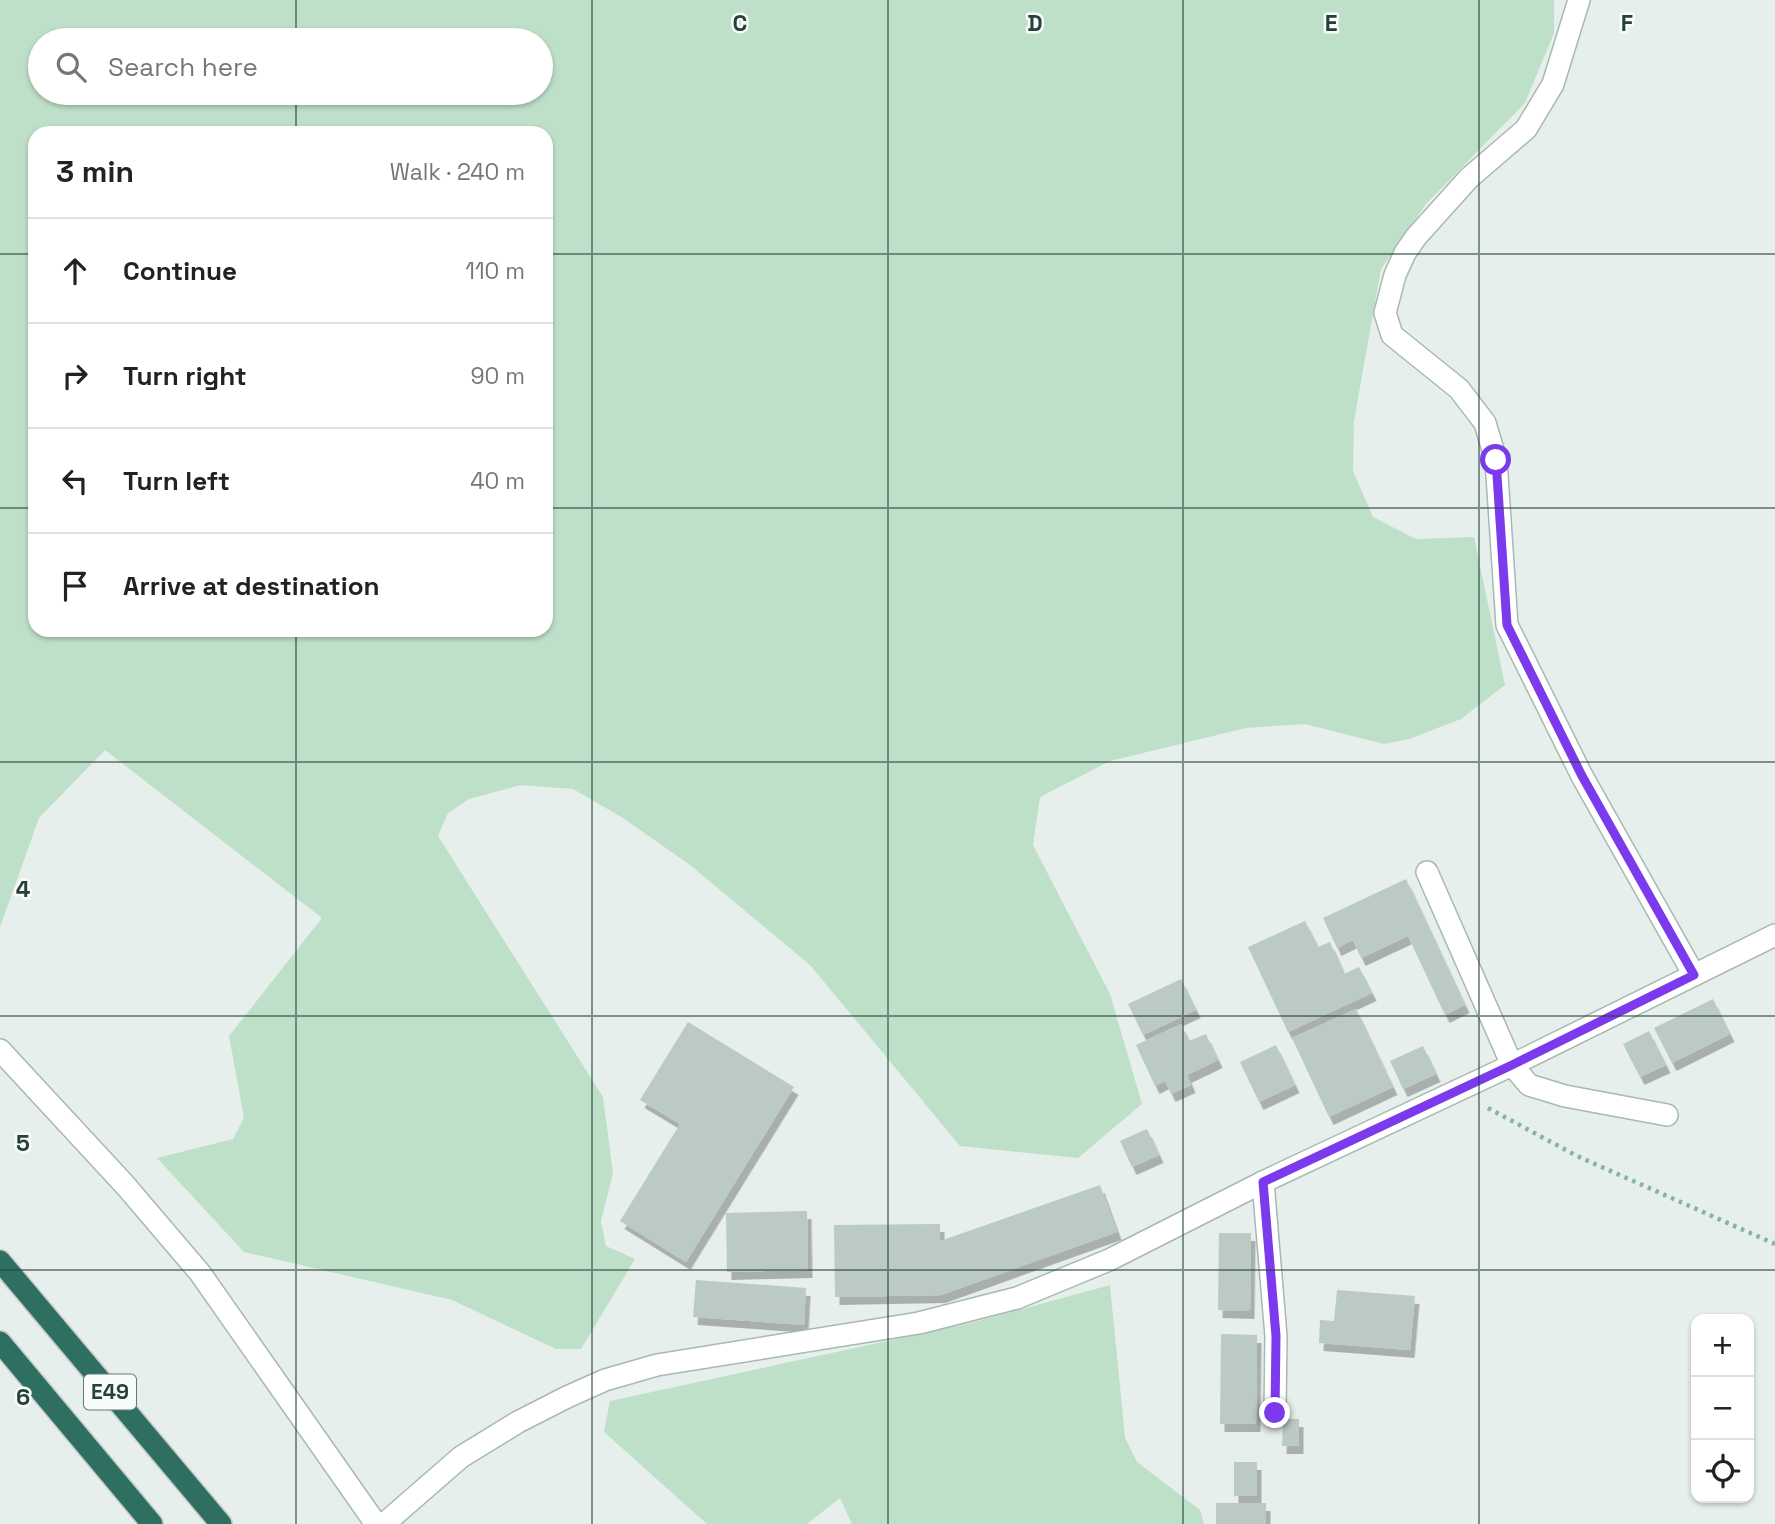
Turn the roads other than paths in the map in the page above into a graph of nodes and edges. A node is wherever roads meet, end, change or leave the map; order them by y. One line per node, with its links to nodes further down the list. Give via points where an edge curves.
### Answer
1 (1579, 0): 4 (street, via 1553,84 1526,129 1469,178 1416,237 1395,275 1385,313 1392,335 1460,389 1485,424 1496,460 1507,625 1582,776)
2 (1427, 872): 6 (street)
3 (1775, 935): 4 (street)
4 (1694, 975): 6 (street)
5 (0, 1050): 14 (street, via 200,1273)
6 (1512, 1065): 7 (street, via 1529,1085); 8 (street)
7 (1667, 1115)
8 (1263, 1182): 11 (street, via 1276,1336); 15 (street, via 1109,1260 1017,1298 919,1322 657,1365 606,1380 518,1422 461,1457)
9 (0, 1261): 13 (highway, E49)
10 (0, 1342): 12 (highway, E49)
11 (1275, 1413)
12 (152, 1524)
13 (221, 1524)
14 (376, 1524)
15 (384, 1524)

